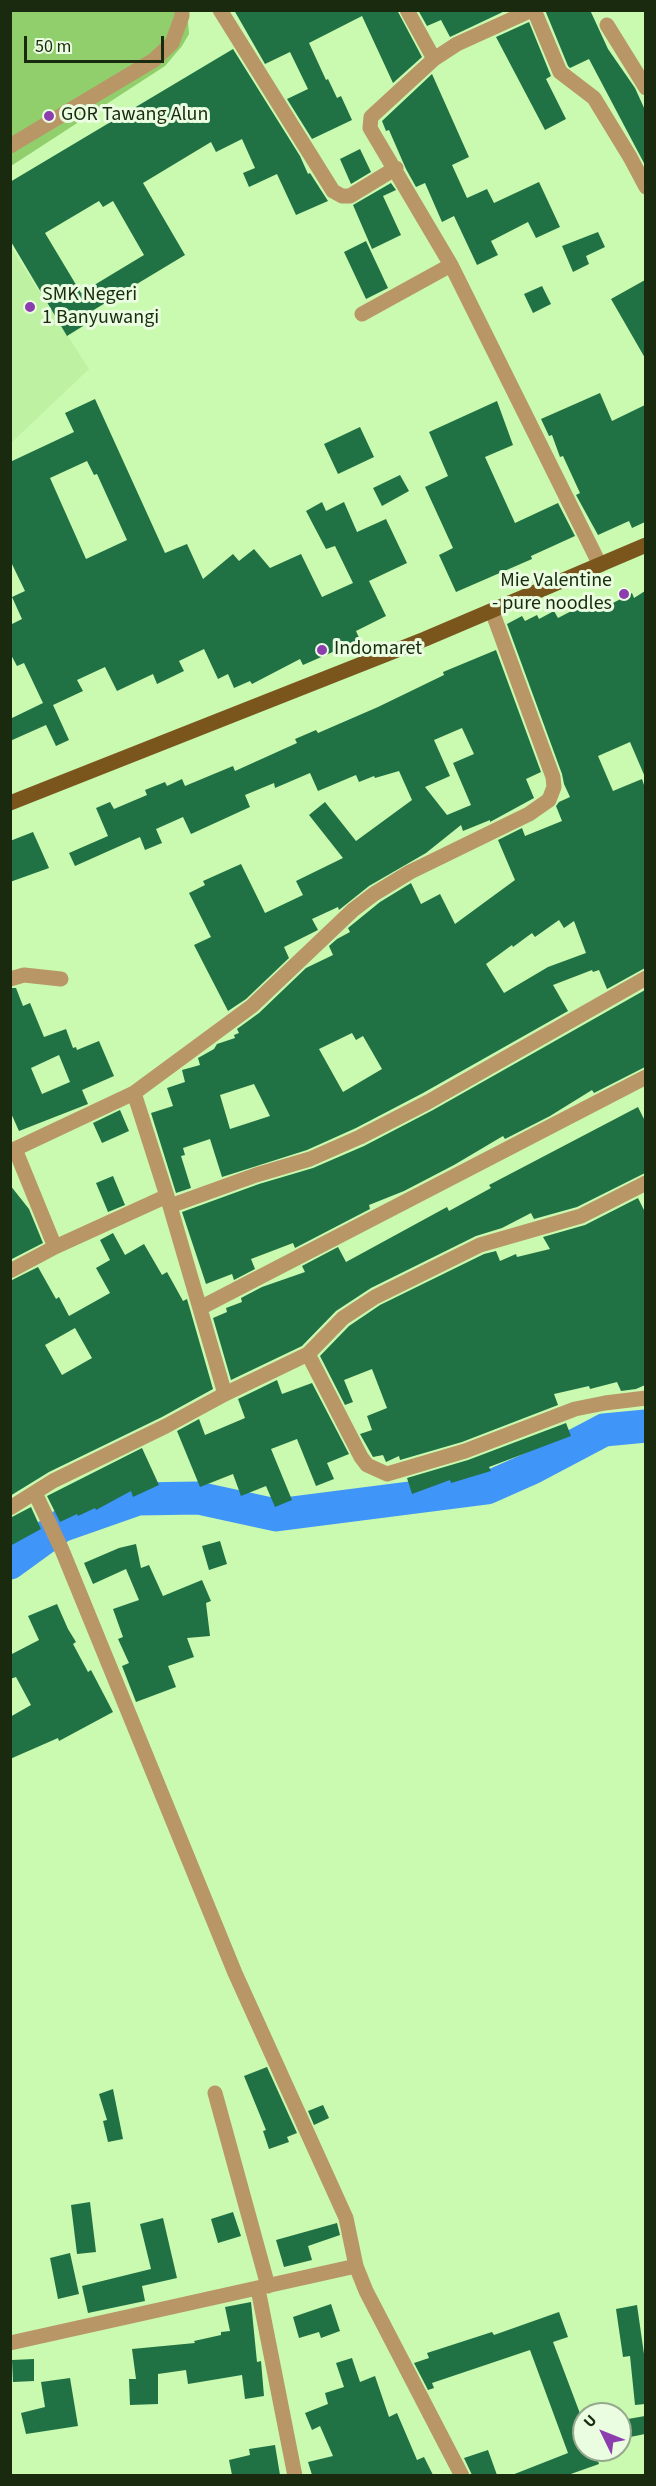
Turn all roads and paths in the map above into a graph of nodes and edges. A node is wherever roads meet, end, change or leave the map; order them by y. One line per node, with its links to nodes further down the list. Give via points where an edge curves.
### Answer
1 (182, 10): 8 (street, via 172,43 154,60)
2 (220, 10): 9 (street, via 333,191 350,196)
3 (407, 10): 6 (street)
4 (533, 10): 6 (street, via 457,44); 10 (street, via 560,72 594,98)
5 (607, 25): 7 (street)
6 (434, 59): 9 (street, via 371,117 370,128)
7 (645, 88)
8 (10, 146)
9 (396, 168): 11 (street)
10 (645, 188)
11 (451, 265): 12 (street); 14 (street)
12 (362, 314)
13 (645, 545): 14 (main road)
14 (600, 565): 15 (main road)
15 (492, 611): 16 (main road); 21 (street, via 553,777 549,800 374,894 252,1006)
16 (10, 803)
17 (645, 978): 24 (street, via 438,1097 360,1137 310,1159)
18 (10, 979): 19 (street, via 24,975)
19 (61, 980)
20 (645, 1077): 27 (street)
21 (134, 1093): 22 (street); 24 (street)
22 (13, 1142): 25 (street)
23 (645, 1183): 28 (street, via 581,1216 480,1245 375,1297 343,1318)
24 (169, 1201): 25 (street); 27 (street)
25 (55, 1246): 26 (street)
26 (10, 1271)
27 (200, 1308): 29 (street)
28 (308, 1354): 29 (street); 30 (street, via 360,1456 367,1466 387,1474 465,1451 575,1409)
29 (225, 1394): 31 (street)
30 (645, 1398)
31 (34, 1492): 32 (street); 34 (street, via 62,1550 235,1973 346,2218)
32 (10, 1508)
33 (215, 2093): 35 (street)
34 (356, 2266): 35 (street); 38 (street)
35 (263, 2288): 36 (street); 37 (street)
36 (10, 2343)
37 (295, 2475)
38 (462, 2475)

